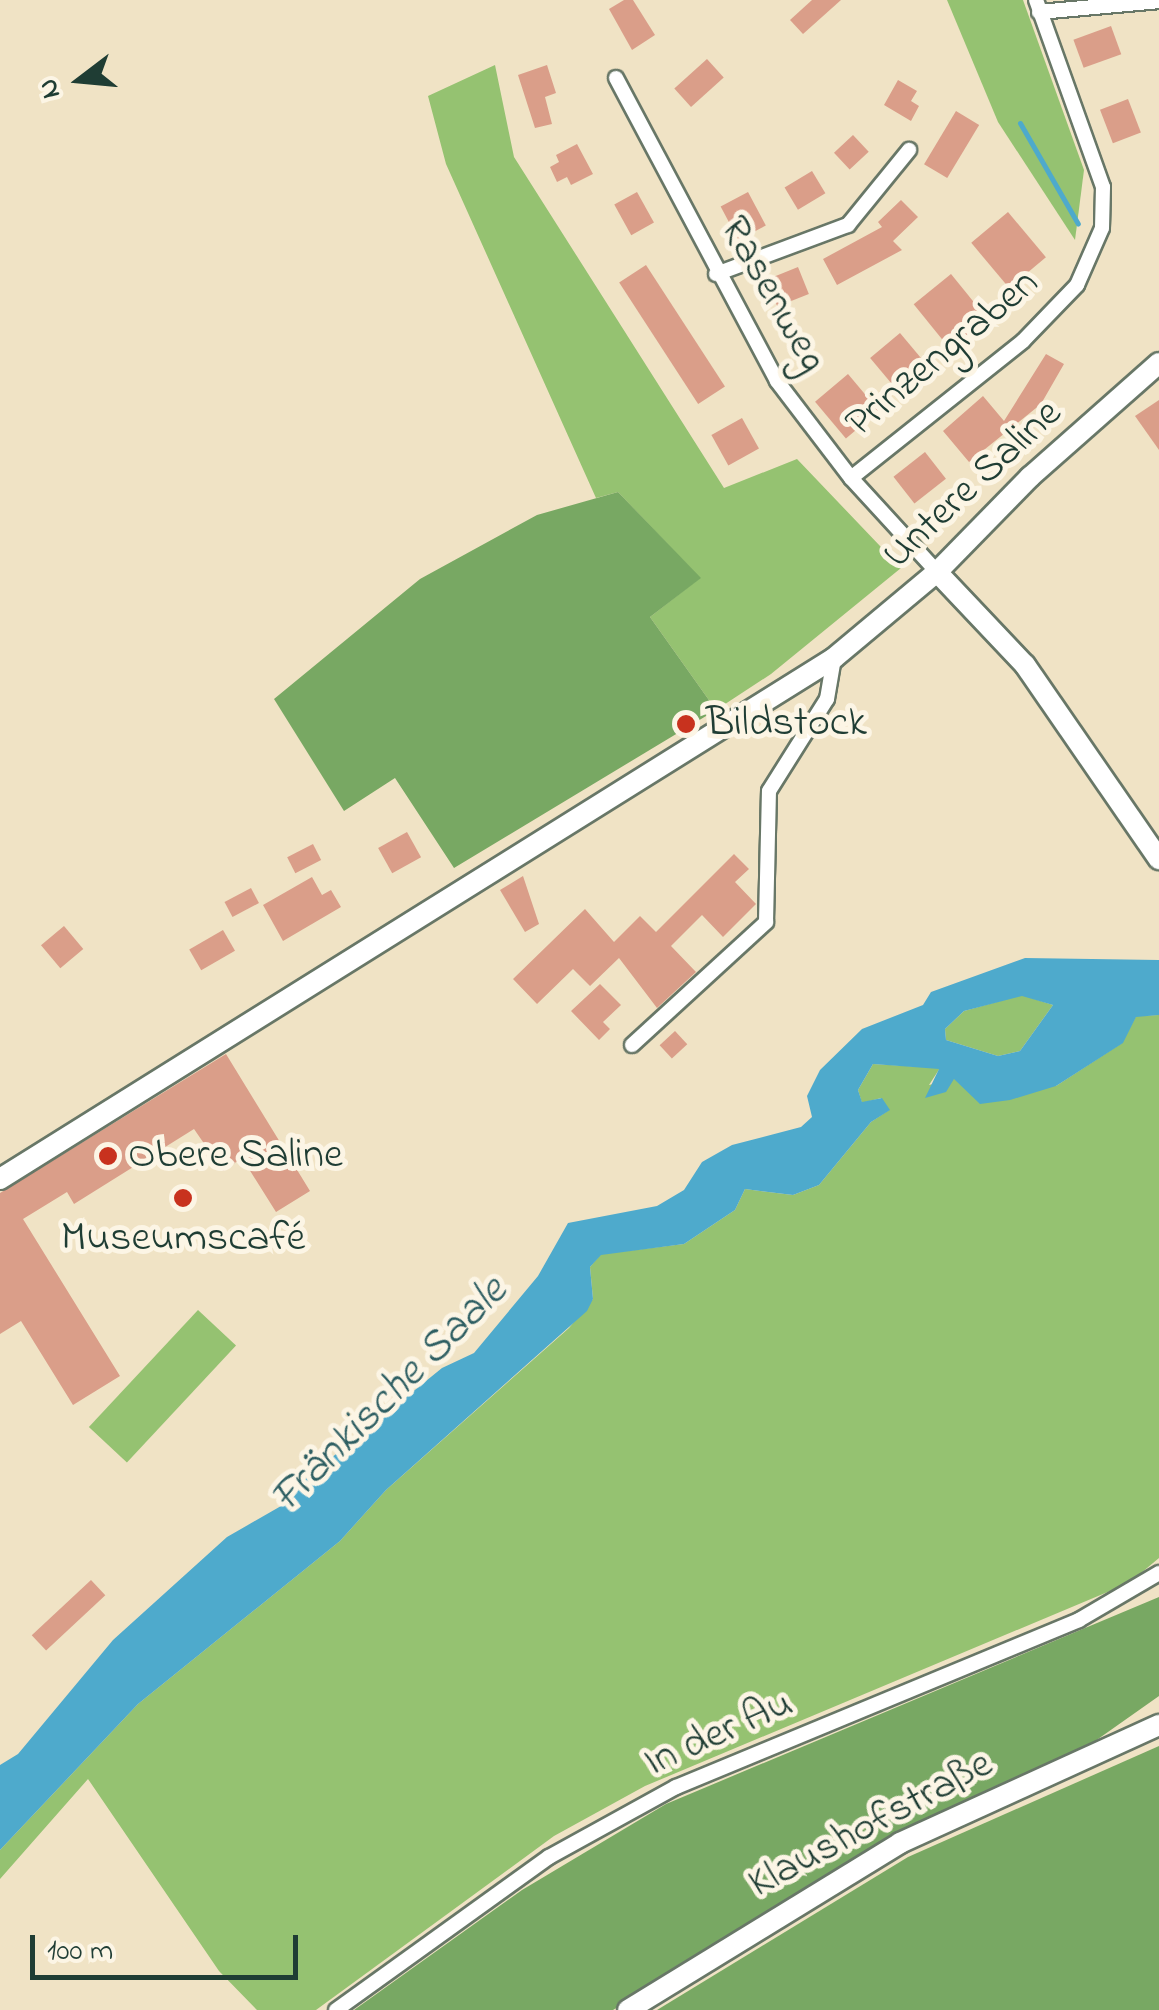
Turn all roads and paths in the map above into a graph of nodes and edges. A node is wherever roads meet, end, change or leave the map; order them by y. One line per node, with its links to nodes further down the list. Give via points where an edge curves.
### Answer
1 (1159, 1): 2 (street)
2 (1037, 6): 7 (street, Prinzengraben, via 1103,187 1102,228 1077,284 1024,340)
3 (616, 78): 5 (street, Rasenweg)
4 (909, 150): 5 (street, via 848,225)
5 (716, 274): 7 (street, Rasenweg, via 778,381)
6 (1159, 363): 8 (main road, Untere Saline, via 1030,477)
7 (851, 478): 8 (street, Rasenweg)
8 (937, 572): 9 (main road, Untere Saline); 10 (main road, via 1025,664)
9 (834, 658): 11 (street, via 827,699 770,790 766,922); 12 (main road)
10 (1159, 859)
11 (632, 1045)
12 (0, 1179)
13 (1159, 1573): 15 (street, In der Au, via 1078,1620 676,1787 549,1857)
14 (1159, 1725): 16 (main road, Klaushofstraße, via 900,1843)
15 (336, 2010)
16 (628, 2010)

